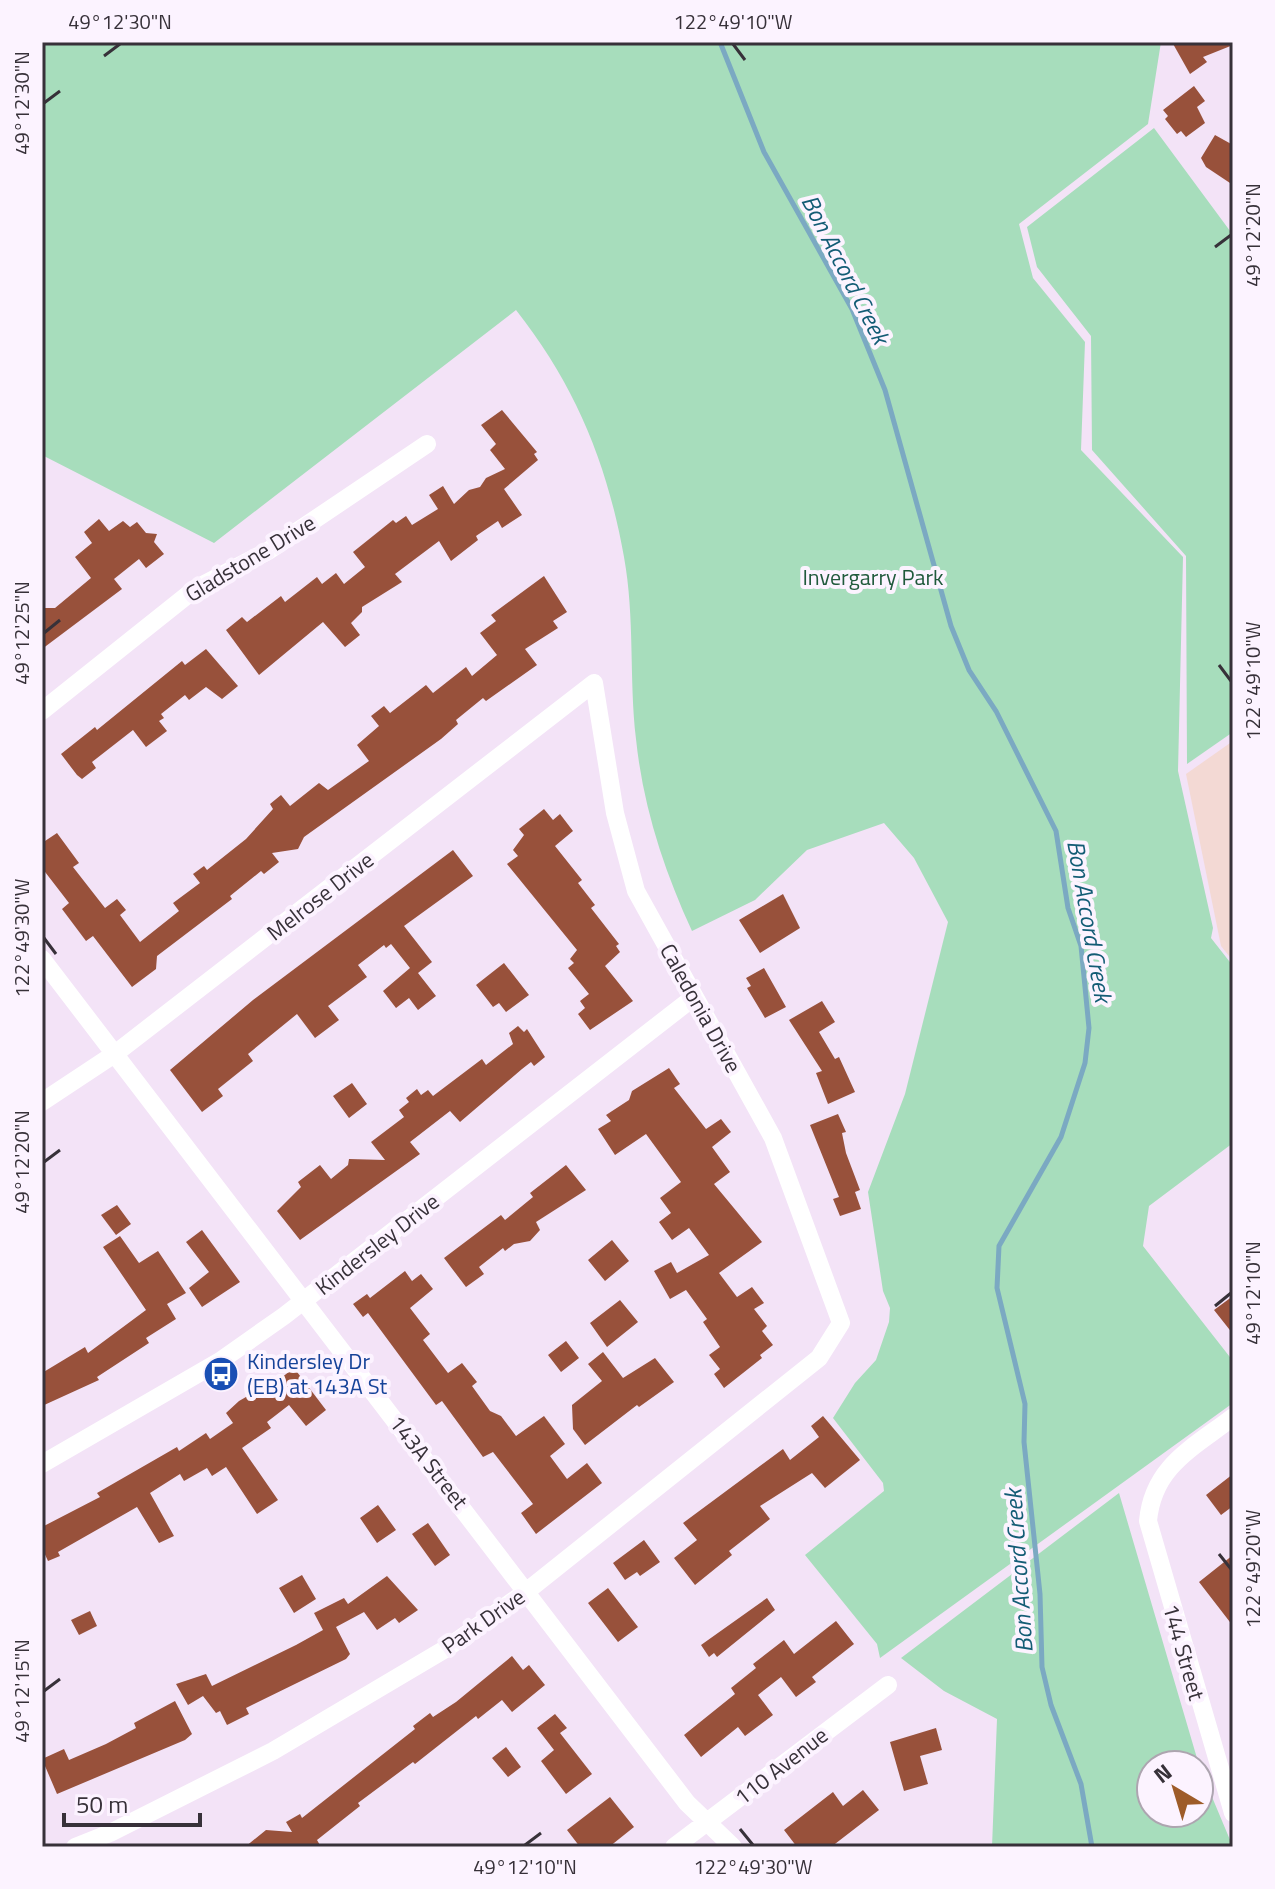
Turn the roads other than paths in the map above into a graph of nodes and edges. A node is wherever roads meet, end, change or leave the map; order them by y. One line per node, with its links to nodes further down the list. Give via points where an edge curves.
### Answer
1 (427, 444): 3 (street, Gladstone Drive, via 268,551 195,589)
2 (594, 683): 5 (street, Caledonia Drive, via 615,813 636,891); 6 (street, Melrose Drive)
3 (42, 711)
4 (42, 959): 6 (street, 143A Street)
5 (694, 997): 8 (street, Kindersley Drive); 9 (street, Caledonia Drive, via 773,1138)
6 (116, 1053): 7 (street, Melrose Drive); 8 (street, 143A Street)
7 (42, 1102)
8 (303, 1301): 11 (street, Kindersley Drive, via 220,1361); 12 (street, 143A Street)
9 (841, 1323): 12 (street, Park Drive, via 819,1358)
10 (1233, 1417): 14 (street, 144 Street, via 1171,1465 1154,1489 1148,1521)
11 (42, 1464)
12 (527, 1591): 15 (street, 143A Street, via 687,1803); 16 (street, Park Drive, via 447,1648 273,1751)
13 (888, 1685): 15 (street, 110 Avenue)
14 (1233, 1813)
15 (709, 1823): 17 (street, 110 Avenue); 18 (street, 143A Street)
16 (75, 1847)
17 (674, 1847)
18 (733, 1847)

